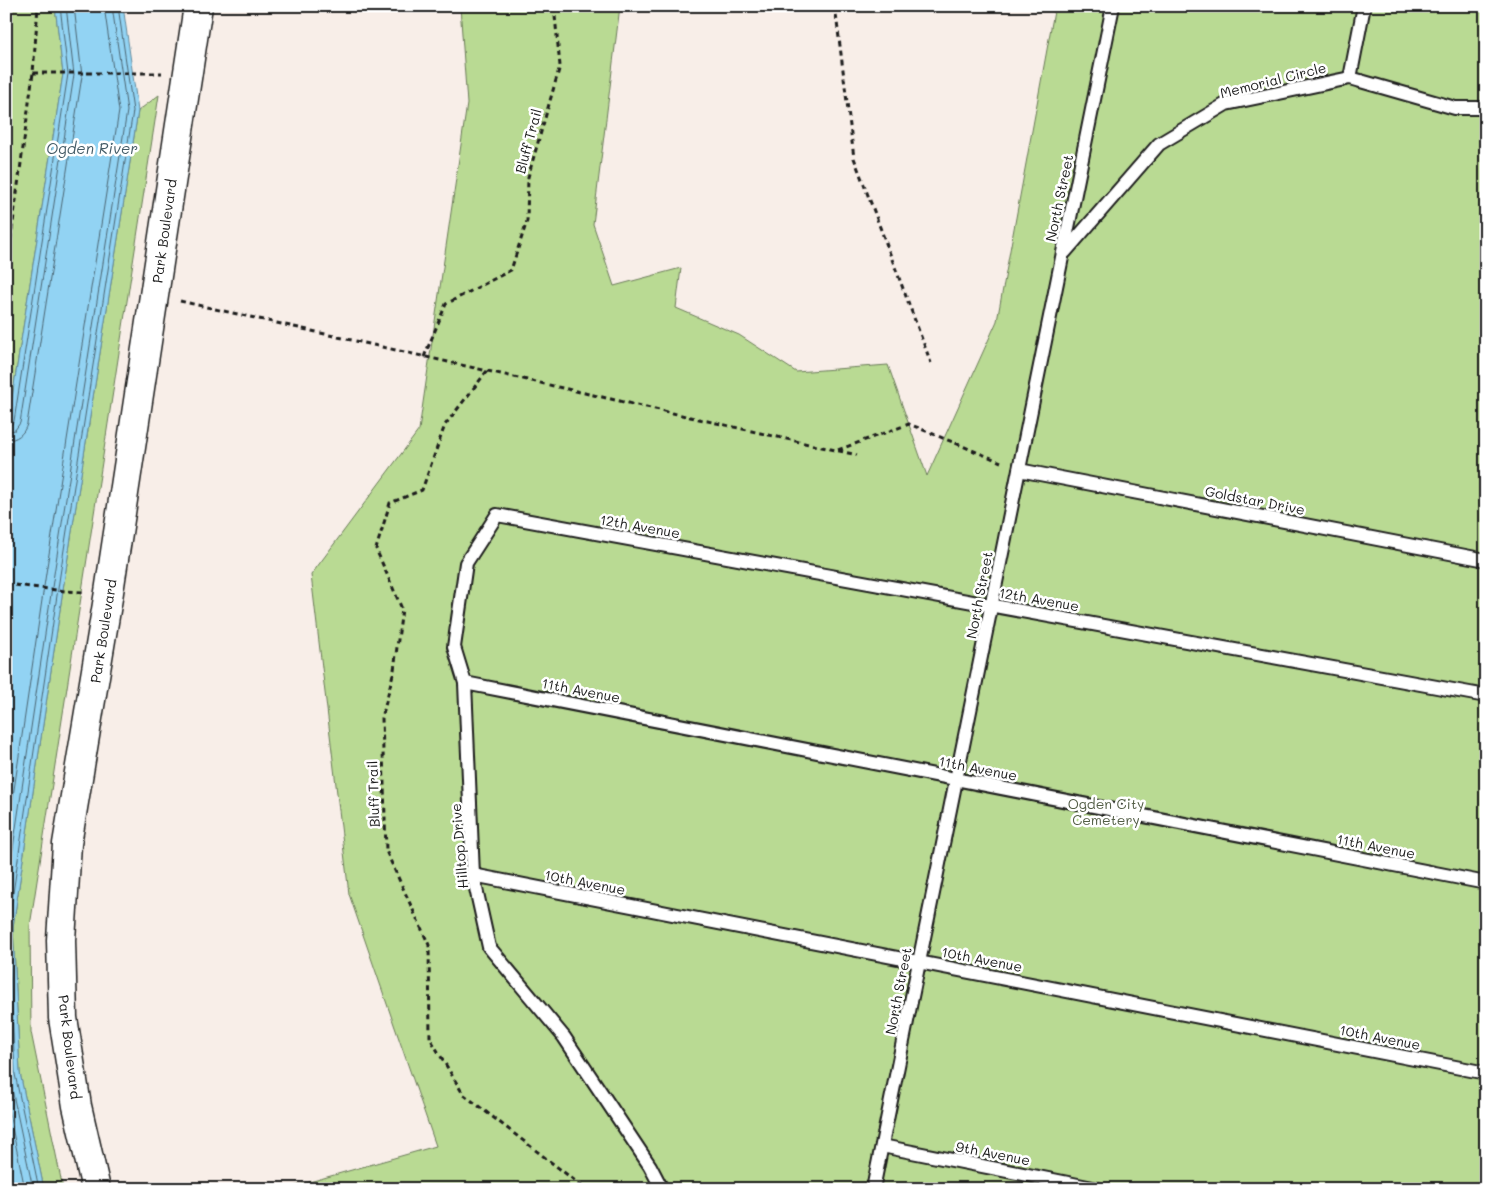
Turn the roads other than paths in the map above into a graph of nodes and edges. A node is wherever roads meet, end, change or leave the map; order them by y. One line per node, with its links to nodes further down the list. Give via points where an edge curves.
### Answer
1 (198, 6): 19 (street, Park Boulevard, via 176,73 155,296 67,844 61,940 63,1018 77,1106)
2 (1113, 6): 6 (lane, North Street)
3 (1364, 6): 4 (lane)
4 (1350, 78): 5 (lane, Memorial Circle, via 1455,108); 6 (lane, Memorial Circle, via 1226,104 1159,144)
5 (1486, 108)
6 (1063, 254): 7 (lane, North Street)
7 (1019, 470): 9 (lane, Goldstar Drive); 10 (lane, North Street)
8 (497, 515): 10 (lane, 12th Avenue); 11 (lane, Hilltop Drive, via 466,563 454,647)
9 (1486, 560)
10 (992, 606): 12 (lane, 12th Avenue); 13 (lane, North Street)
11 (465, 683): 13 (lane, 11th Avenue); 14 (lane, Hilltop Drive)
12 (1486, 696)
13 (956, 779): 15 (lane, 11th Avenue); 16 (lane, North Street)
14 (473, 876): 16 (lane, 10th Avenue); 20 (lane, Hilltop Drive, via 489,947 564,1037)
15 (1486, 883)
16 (919, 962): 17 (lane, 10th Avenue); 18 (lane, North Street)
17 (1486, 1073)
18 (882, 1146): 21 (lane, North Street); 22 (lane, 9th Avenue)
19 (96, 1189)
20 (662, 1189)
21 (873, 1189)
22 (1098, 1189)

